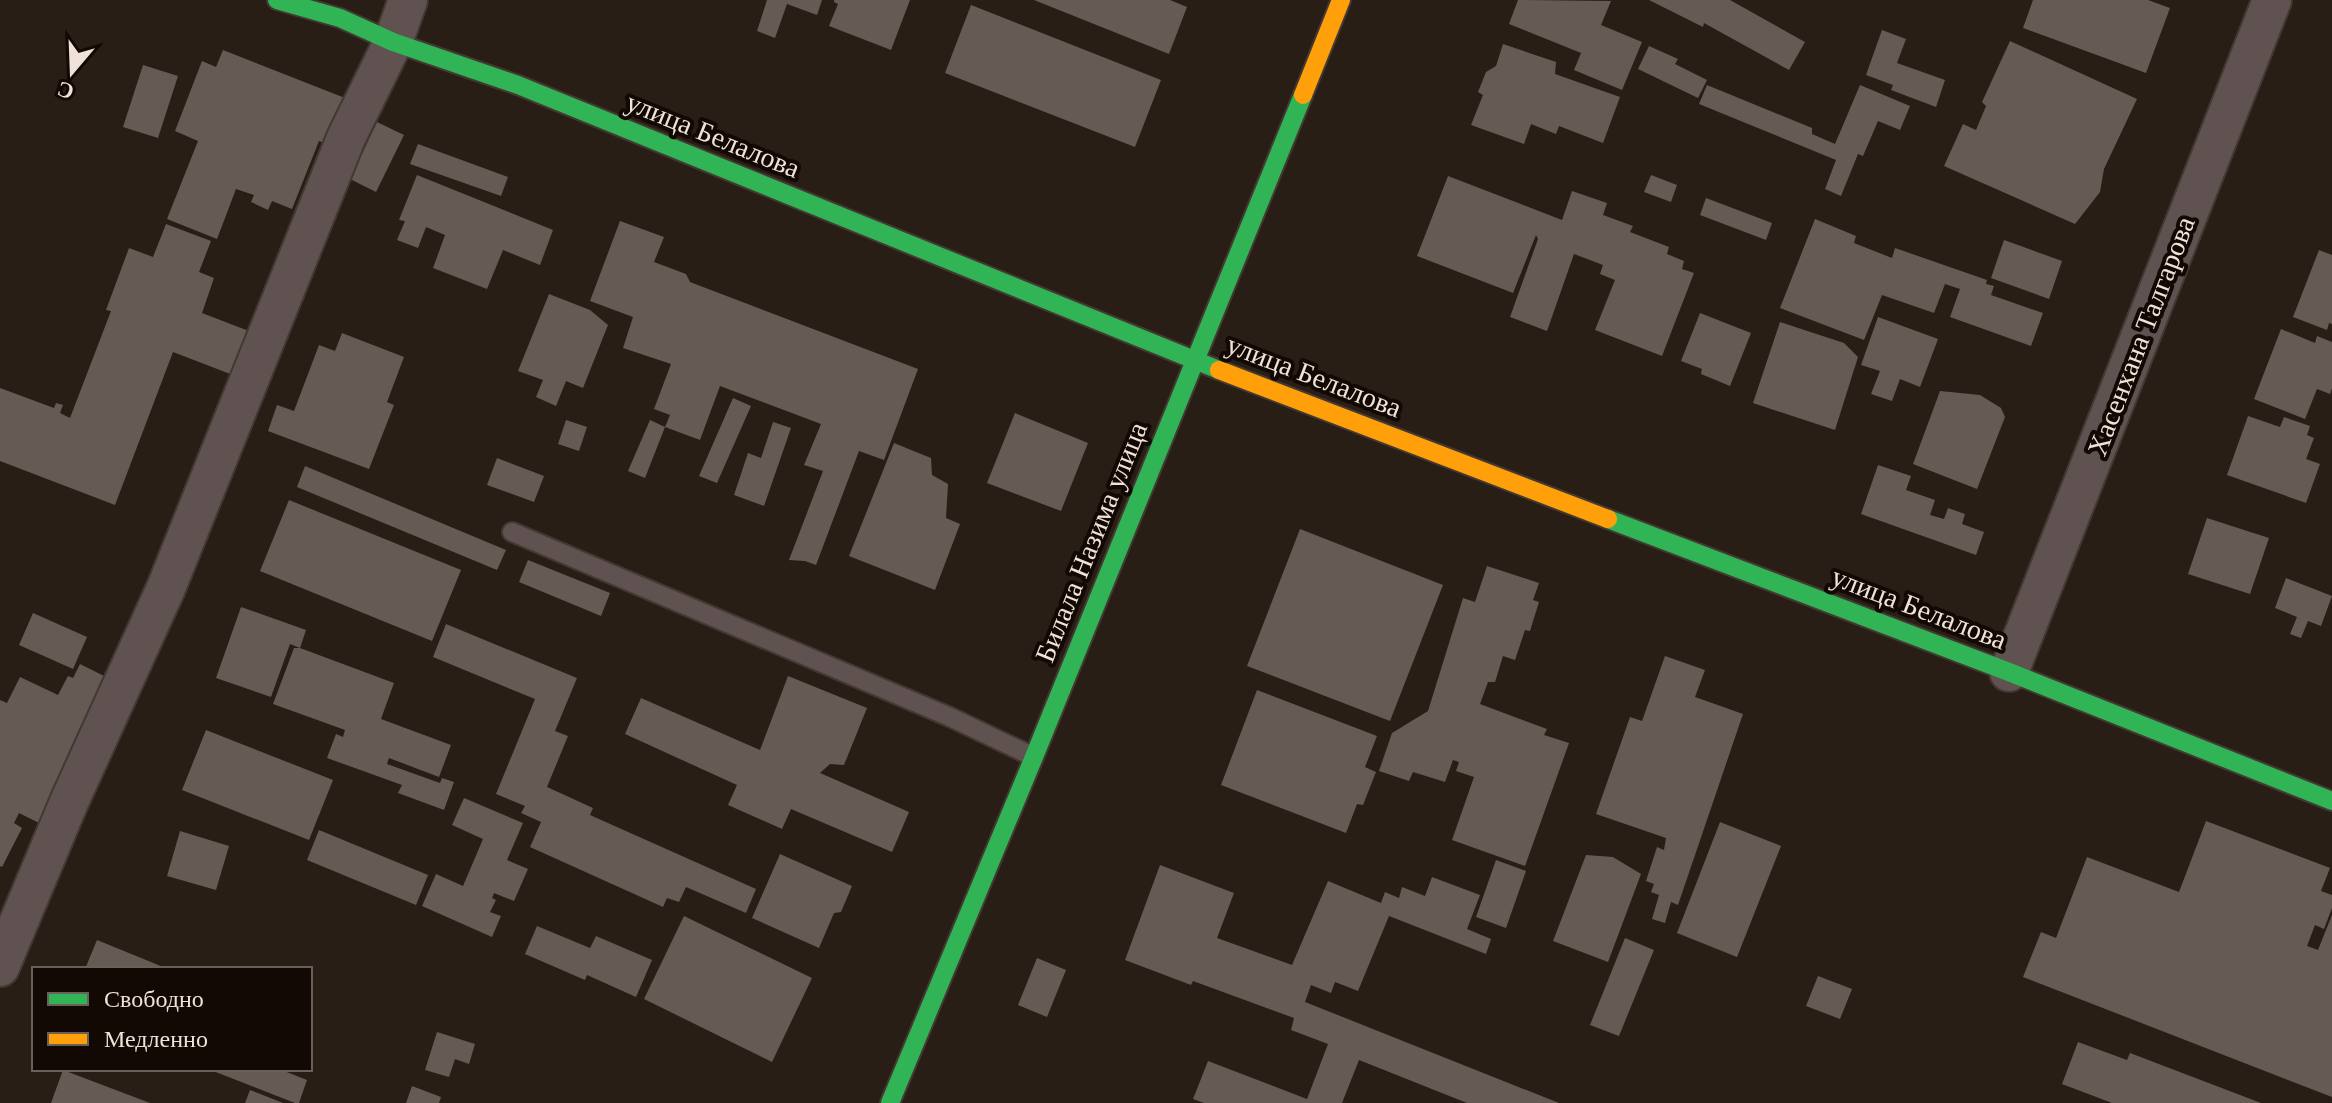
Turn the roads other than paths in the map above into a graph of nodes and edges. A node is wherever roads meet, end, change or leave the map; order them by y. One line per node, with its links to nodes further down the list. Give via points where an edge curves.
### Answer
1 (277, 0): 5 (street, улица Белалова, via 340,18)
2 (408, 0): 5 (street)
3 (1341, 0): 6 (street, Билала Назима улица)
4 (2272, 0): 8 (street, Хасенхана Талгарова)
5 (393, 42): 6 (street, улица Белалова, via 518,85); 11 (street, via 346,138 166,588)
6 (1196, 361): 8 (street, улица Белалова); 9 (street, Билала Назима улица)
7 (512, 532): 9 (lane)
8 (2009, 672): 10 (street, улица Белалова)
9 (1034, 757): 12 (street, Билала Назима улица)
10 (2332, 801)
11 (0, 967)
12 (890, 1103)

